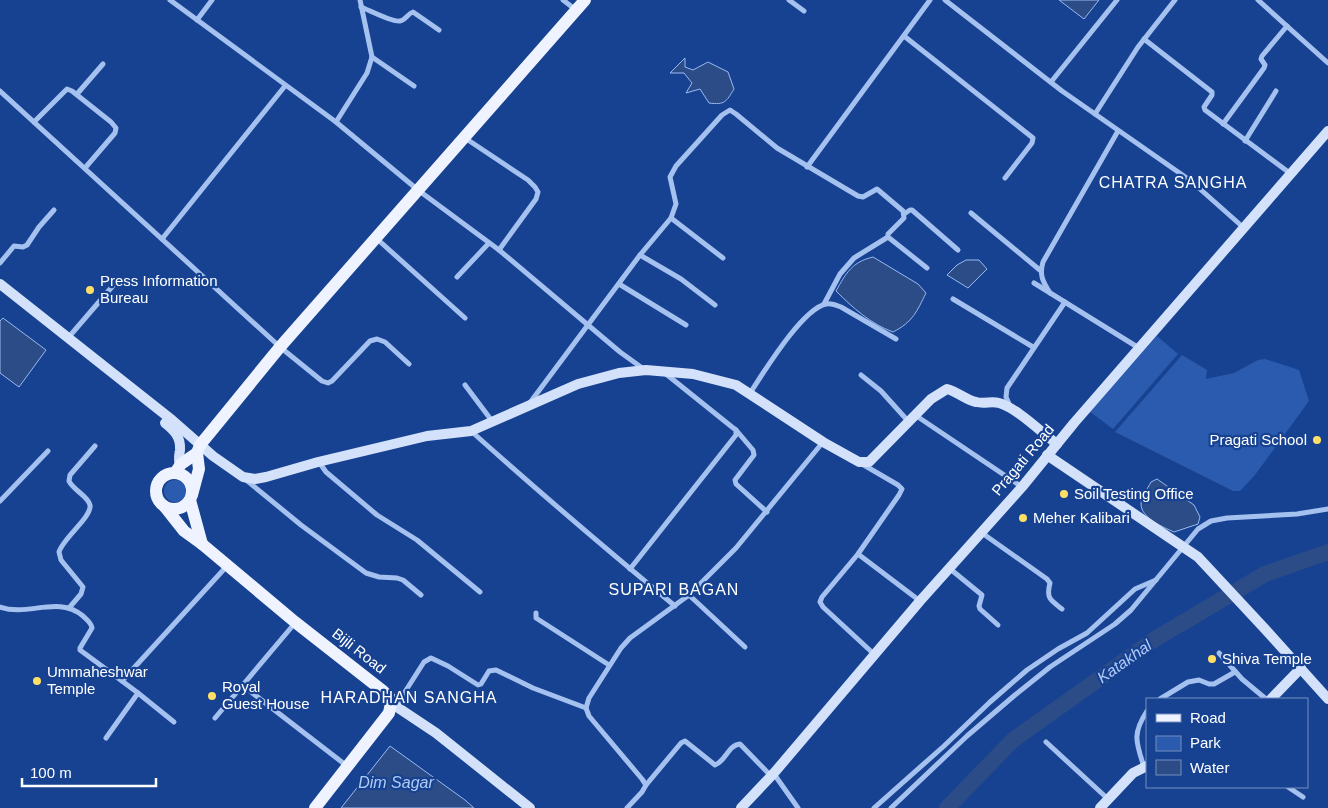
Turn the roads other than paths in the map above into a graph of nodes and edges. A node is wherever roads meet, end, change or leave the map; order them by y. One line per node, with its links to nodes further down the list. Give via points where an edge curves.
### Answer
1 (170, 0): 15 (street)
2 (212, 0): 15 (street)
3 (360, 0): 12 (street)
4 (563, 0): 13 (street)
5 (585, 0): 13 (main road)
6 (789, 0): 14 (street)
7 (930, 0): 18 (street)
8 (945, 0): 23 (street)
9 (1116, 0): 23 (street)
10 (1175, 0): 19 (street)
11 (1258, 0): 16 (street)
12 (361, 7): 17 (street, via 396,22 413,12); 20 (street)
13 (576, 10): 35 (main road)
14 (804, 11)
15 (197, 20): 24 (street)
16 (1287, 26): 21 (street); 32 (street, via 1262,56 1266,64 1264,68)
17 (439, 30)
18 (904, 36): 37 (street); 40 (street, via 1033,138)
19 (1144, 39): 29 (street); 32 (street, via 1212,92 1205,110)
20 (372, 57): 25 (street); 31 (street, via 367,73)
21 (1328, 63)
22 (103, 64): 28 (street)
23 (1051, 82): 29 (street)
24 (285, 86): 31 (street); 49 (street)
25 (414, 86)
26 (0, 91): 30 (street)
27 (1276, 91): 36 (street)
28 (77, 94): 30 (street, via 64,90); 38 (street, via 116,130)
29 (1095, 114): 33 (street)
30 (34, 122): 38 (street)
31 (336, 122): 41 (street)
32 (1223, 124): 36 (street)
33 (1118, 131): 46 (street, via 1191,181); 57 (street)
34 (1328, 131): 39 (street, Pragati Road)
35 (465, 138): 41 (main road); 51 (street, via 528,180 538,192)
36 (1245, 141): 39 (street)
37 (808, 167): 44 (street, via 858,196 877,189); 45 (street, via 777,148 732,111 726,111 672,170 670,182 676,204)
38 (84, 168): 49 (street)
39 (1292, 174): 46 (street, Pragati Road)
40 (1005, 178)
41 (418, 190): 48 (main road); 50 (street)
42 (54, 210): 55 (street, via 27,245 14,246)
43 (971, 213): 57 (street)
44 (904, 214): 47 (street); 52 (street, via 912,210)
45 (671, 218): 53 (street); 54 (street)
46 (1244, 228): 76 (street, Pragati Road)
47 (888, 237): 56 (street); 68 (street, via 854,258 840,274)
48 (376, 238): 69 (street); 74 (main road)
49 (162, 239): 74 (street)
50 (489, 243): 51 (street); 58 (street)
51 (499, 250): 70 (street)
52 (958, 250)
53 (640, 255): 61 (street); 67 (street, via 681,279)
54 (723, 258)
55 (0, 263)
56 (927, 268)
57 (1041, 271): 64 (street)
58 (457, 277)
59 (117, 281): 72 (street)
60 (0, 284): 72 (street)
61 (619, 284): 70 (street); 71 (street)
62 (1034, 284): 64 (street)
63 (0, 292): 97 (street, via 171,428 180,441)
64 (1050, 293): 66 (street)
65 (953, 299): 75 (street)
66 (1065, 302): 75 (street); 76 (street)
67 (714, 305)
68 (822, 306): 73 (street, via 835,304); 82 (street, via 801,322)
69 (465, 318)
70 (588, 325): 78 (street); 83 (street)
71 (686, 325)
72 (68, 338): 92 (street, via 172,420)
73 (896, 339)
74 (280, 347): 77 (street, via 325,383 332,381 374,339 385,342); 92 (main road)
75 (1033, 347): 84 (street, via 1007,388 1006,397)
76 (1140, 348): 90 (street, Pragati Road)
77 (409, 364)
78 (646, 370): 79 (street); 83 (street, via 619,373 578,384)
79 (663, 372): 82 (street, via 714,379); 87 (street)
80 (861, 375): 85 (street)
81 (465, 385): 86 (street)
82 (750, 393): 89 (street)
83 (526, 408): 86 (street)
84 (1011, 410): 85 (street, via 1000,403 976,402 948,389 931,399); 90 (street)
85 (911, 418): 96 (street, via 869,462); 99 (street)
86 (492, 422): 88 (street)
87 (736, 430): 104 (street, via 754,455 735,480 736,484); 111 (street, via 734,438)
88 (471, 431): 95 (street, via 427,436); 111 (street)
89 (823, 442): 96 (street); 104 (street)
90 (1057, 444): 94 (street, Pragati Road)
91 (96, 446): 119 (street, via 68,481 90,507 59,552 61,560 83,587 82,594)
92 (198, 449): 97 (main road); 98 (street); 100 (main road, via 199,469)
93 (48, 451): 101 (street)
94 (1047, 455): 99 (street, Pragati Road); 107 (street)
95 (318, 462): 98 (street, via 255,480); 113 (street, via 377,515 417,540)
96 (860, 462): 108 (street, via 902,489)
97 (178, 469): 100 (main road, via 190,482); 102 (main road, via 166,474 157,484 157,497)
98 (243, 477): 114 (street, via 301,526 366,573 403,580)
99 (1022, 487): 105 (street, Pragati Road)
100 (191, 498): 102 (main road, via 178,509); 106 (main road)
101 (0, 501)
102 (165, 508): 106 (main road, Bijli Road, via 184,531)
103 (1328, 509): 107 (street, via 1211,522 1198,529)
104 (767, 512): 115 (street)
105 (981, 532): 110 (street, Pragati Road); 120 (street, via 1047,579 1050,583 1048,597)
106 (202, 544): 109 (main road, Bijli Road)
107 (1183, 546): 112 (street); 128 (street)
108 (858, 554): 116 (street); 126 (street, via 820,602)
109 (226, 567): 122 (main road, Bijli Road); 130 (street)
110 (950, 568): 116 (street, Pragati Road); 123 (street, via 979,592 982,598 980,609)
111 (630, 569): 117 (street)
112 (1156, 580): 156 (street, via 1136,589 1087,633 1027,670); 157 (street, via 1132,610 1015,695)
113 (480, 592)
114 (421, 595)
115 (689, 595): 117 (street); 124 (street)
116 (920, 601): 126 (street, Pragati Road)
117 (675, 606): 127 (street, via 630,638)
118 (0, 607): 119 (street, via 20,611 46,606)
119 (70, 608): 130 (street, via 92,625 80,650)
120 (1062, 609)
121 (536, 613): 127 (street, via 536,618)
122 (295, 622): 131 (street); 137 (main road, Bijli Road, via 371,680)
123 (998, 625)
124 (745, 647)
125 (1219, 653): 129 (street)
126 (875, 655): 146 (street, Pragati Road)
127 (609, 665): 138 (street)
128 (1301, 668): 135 (street); 136 (street)
129 (1236, 672): 133 (street, via 1214,684 1198,680 1188,682); 134 (street)
130 (122, 681): 132 (street)
131 (242, 685): 140 (street); 144 (street)
132 (138, 693): 141 (street); 142 (street)
133 (1162, 698)
134 (1265, 698)
135 (1272, 698)
136 (1328, 699)
137 (393, 705): 138 (street, via 424,662 431,658 478,684 489,671 496,670); 144 (main road); 152 (street, via 436,733)
138 (586, 708): 147 (street, via 589,716)
139 (1146, 713): 145 (street, via 1136,735)
140 (215, 718)
141 (174, 722)
142 (106, 738)
143 (1046, 742): 150 (street)
144 (348, 766): 151 (main road)
145 (1145, 766): 150 (street, via 1133,773)
146 (773, 775): 147 (street, via 740,744 732,747 722,761 714,765 684,741); 154 (street, Pragati Road); 155 (street)
147 (646, 785): 153 (street)
148 (1290, 788): 149 (street)
149 (1303, 797)
150 (1108, 799): 158 (street)
151 (315, 808)
152 (530, 808)
153 (627, 808)
154 (740, 808)
155 (798, 808)
156 (874, 808)
157 (891, 808)
158 (1100, 808)

